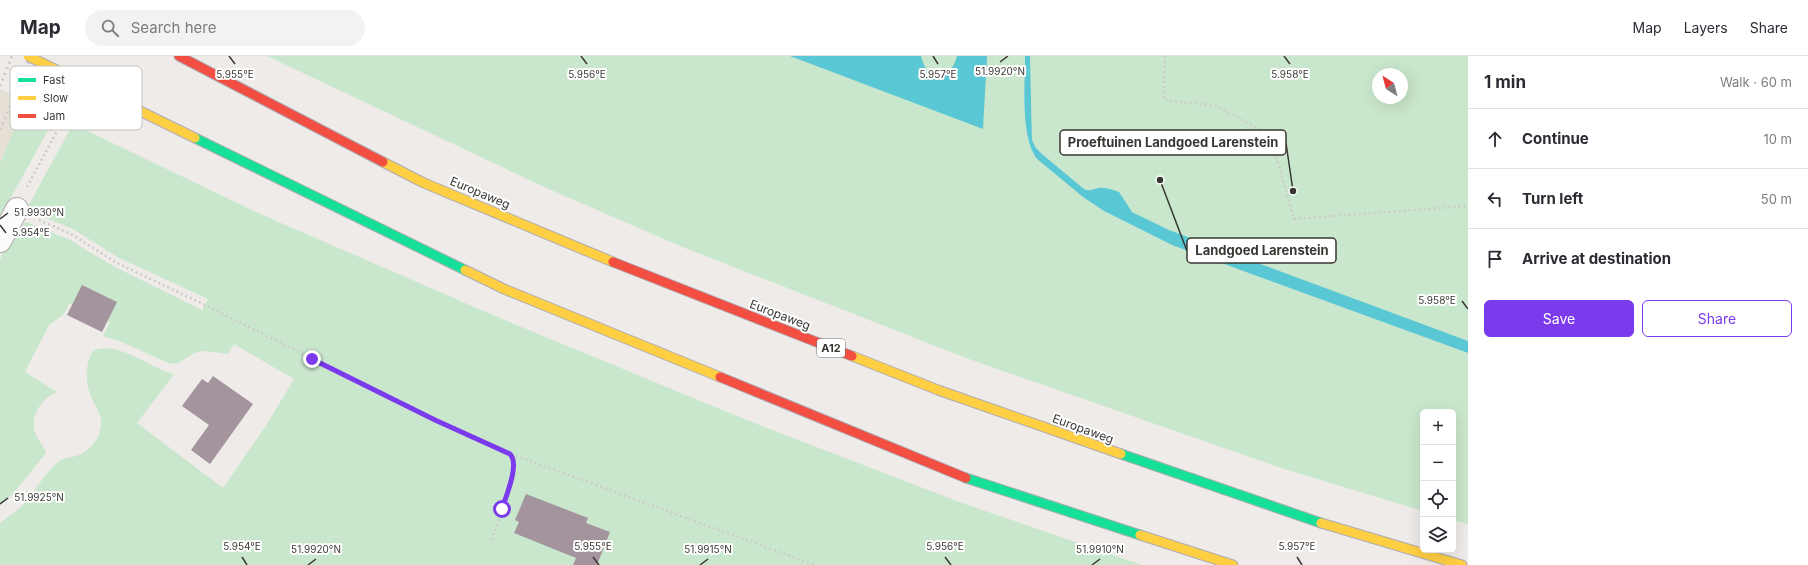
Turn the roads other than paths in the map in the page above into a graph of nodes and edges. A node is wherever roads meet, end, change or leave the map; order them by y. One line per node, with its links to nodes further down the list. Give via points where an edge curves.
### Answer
1 (28, 56): 3 (highway, bridge)
2 (178, 56): 8 (highway, Europaweg / A12, via 424,182 682,290 938,390 1299,517)
3 (48, 66)
4 (142, 112): 7 (highway, bridge, via 504,289 980,484)
5 (16, 209): 6 (street)
6 (0, 241)
7 (1233, 565)
8 (1462, 565)

